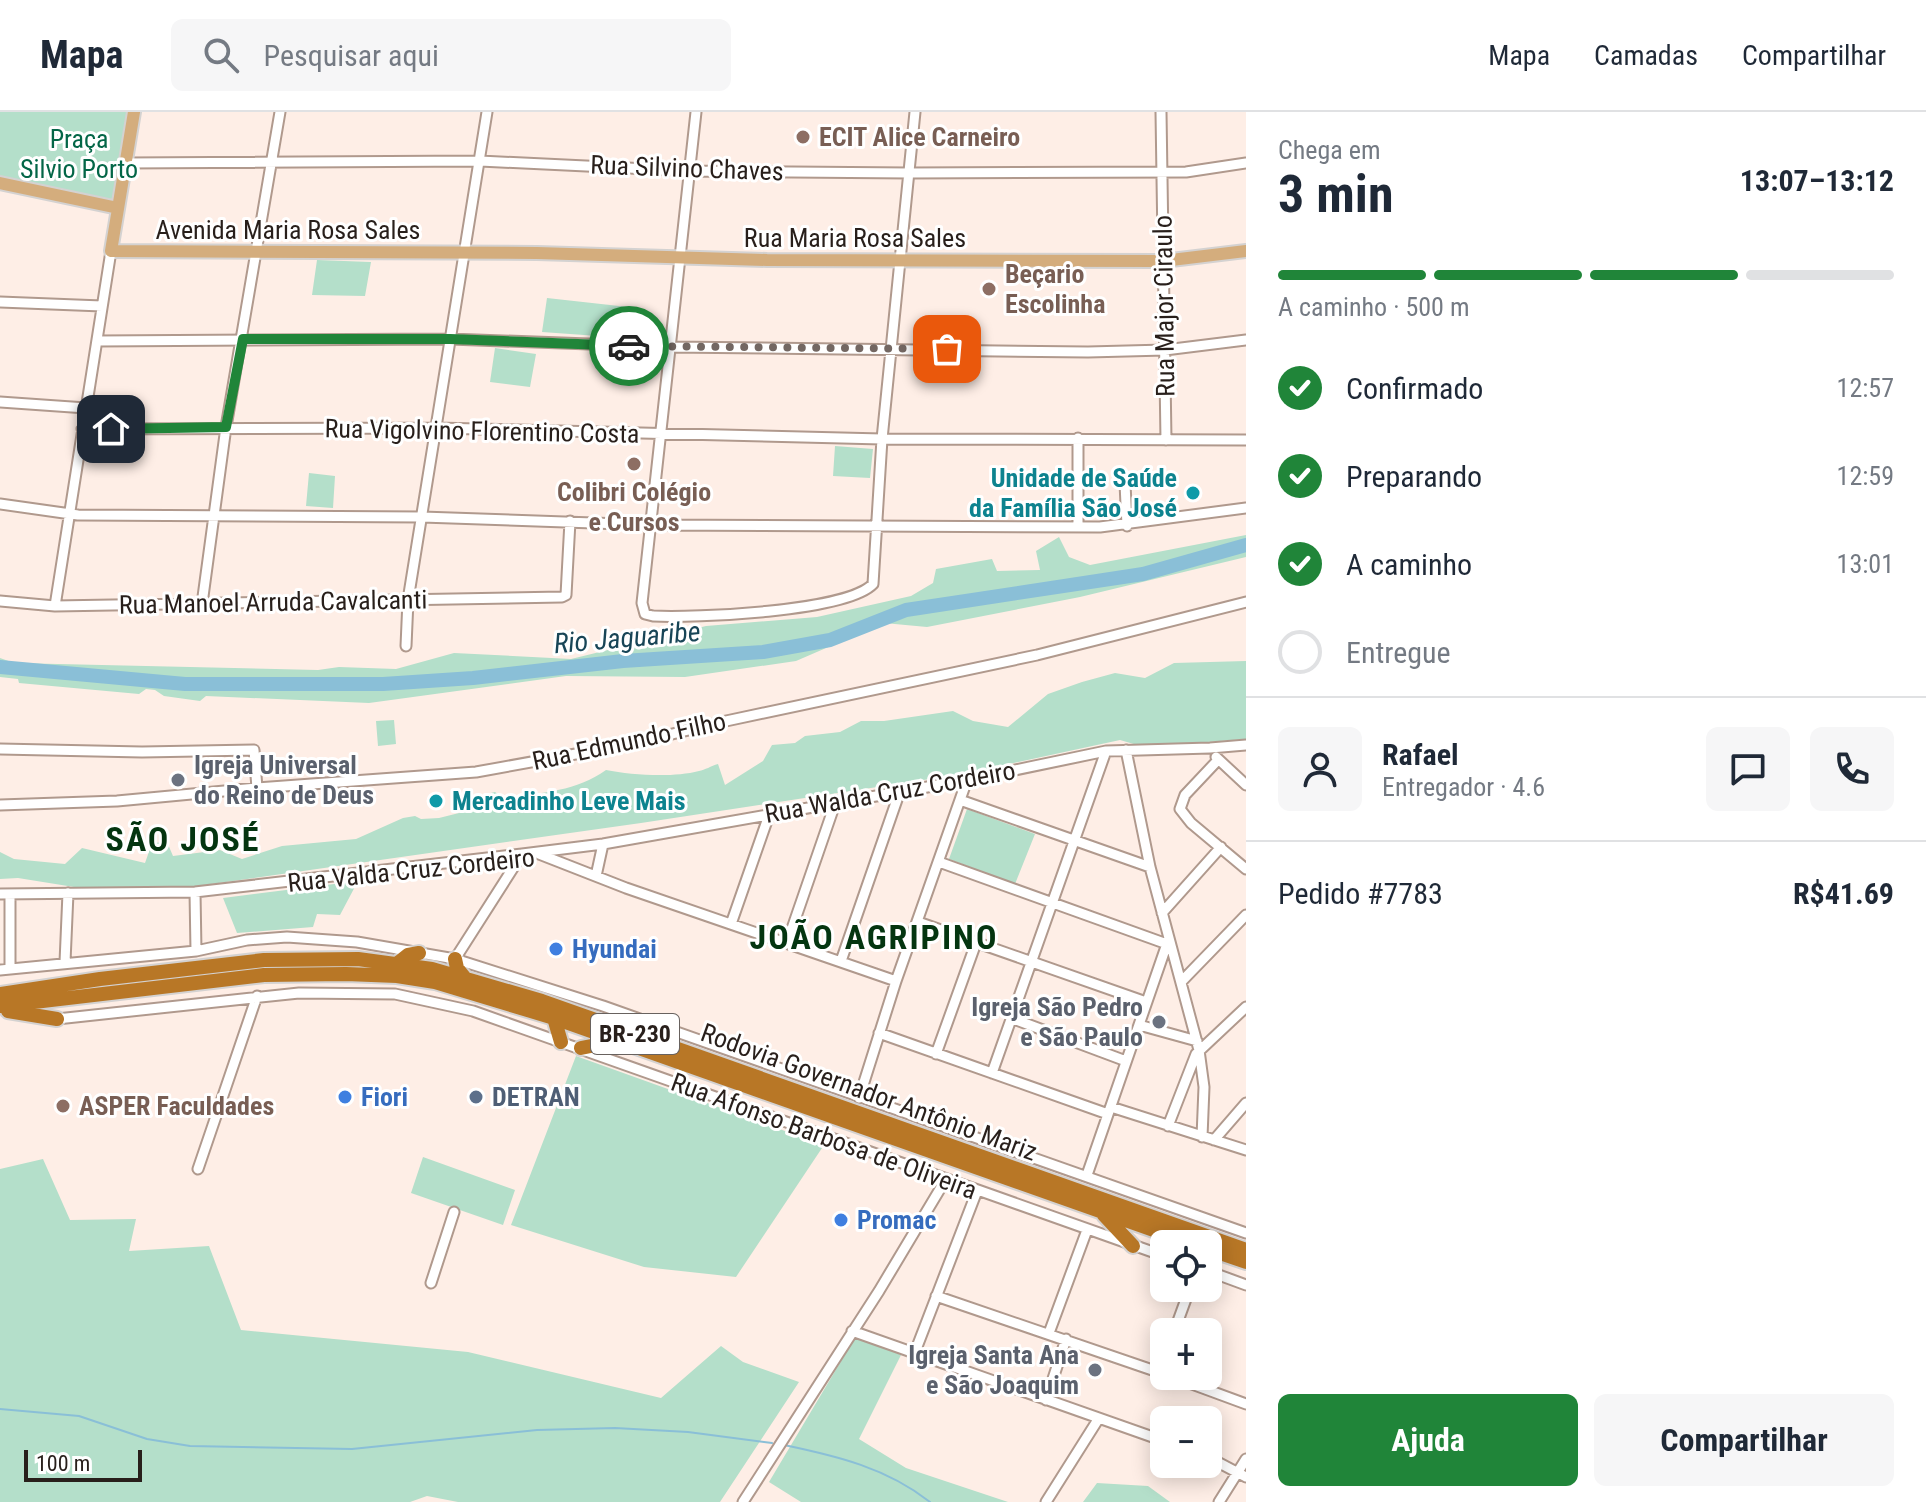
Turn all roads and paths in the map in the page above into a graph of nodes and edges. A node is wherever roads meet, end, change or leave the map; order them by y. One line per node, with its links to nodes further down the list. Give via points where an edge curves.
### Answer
1 (134, 112): 8 (main road)
2 (280, 112): 9 (street)
3 (487, 112): 7 (street)
4 (696, 112): 11 (street)
5 (915, 112): 13 (street)
6 (1161, 112): 12 (street, Rua Major Ciraulo)
7 (480, 161): 9 (street, Rua Silvino Chaves); 11 (street, Rua Silvino Chaves); 19 (street)
8 (126, 163): 9 (street, Rua Silvino Chaves); 15 (main road)
9 (272, 163): 17 (street)
10 (1246, 163): 12 (street, Rua Silvino Chaves)
11 (690, 171): 13 (street, Rua Silvino Chaves); 20 (street)
12 (1161, 172): 13 (street, Rua Silvino Chaves); 22 (street, Rua Major Ciraulo)
13 (909, 173): 21 (street)
14 (0, 183): 15 (main road)
15 (118, 208): 16 (main road)
16 (111, 251): 17 (main road, Avenida Maria Rosa Sales); 24 (street)
17 (257, 251): 19 (main road, Avenida Maria Rosa Sales); 25 (street)
18 (1246, 251): 22 (main road, Rua Maria Rosa Sales)
19 (464, 253): 20 (main road, Rua Maria Rosa Sales); 26 (street)
20 (681, 259): 21 (main road, Rua Maria Rosa Sales); 29 (street)
21 (900, 260): 22 (main road, Rua Maria Rosa Sales); 30 (street)
22 (1163, 261): 31 (street, Rua Major Ciraulo)
23 (0, 302): 24 (street)
24 (102, 306): 28 (street)
25 (243, 339): 26 (street); 28 (street); 34 (street)
26 (450, 339): 29 (street); 35 (street)
27 (1246, 340): 31 (street)
28 (97, 341): 33 (street)
29 (670, 347): 30 (street); 37 (street)
30 (891, 349): 31 (street); 39 (street)
31 (1165, 350): 40 (street, Rua Major Ciraulo)
32 (0, 402): 33 (street)
33 (86, 408): 36 (street)
34 (226, 427): 35 (street, Rua Vigolvino Florentino Costa); 36 (street, Rua Vigolvino Florentino Costa); 46 (street)
35 (436, 428): 37 (street, Rua Vigolvino Florentino Costa); 47 (street)
36 (82, 429): 45 (street)
37 (661, 435): 39 (street, Rua Vigolvino Florentino Costa); 49 (street)
38 (1078, 438): 39 (street, Rua Vigolvino Florentino Costa); 40 (street); 52 (street)
39 (882, 439): 50 (street)
40 (1166, 440): 41 (street)
41 (1246, 440)
42 (1125, 483): 51 (street)
43 (0, 504): 45 (street)
44 (1246, 508): 51 (street)
45 (68, 513): 46 (street); 57 (street)
46 (214, 516): 47 (street); 56 (street)
47 (422, 517): 48 (street); 53 (street)
48 (570, 521): 49 (street); 53 (street, Rua Manoel Arruda Cavalcanti, via 567,592 562,597)
49 (650, 525): 50 (street); 50 (street, via 643,612 653,616 772,612 857,594 870,587 874,573)
50 (875, 525): 52 (street)
51 (1127, 526): 52 (street)
52 (1078, 527)
53 (408, 600): 56 (street, Rua Manoel Arruda Cavalcanti); 58 (street)
54 (0, 601): 57 (street, Rua Manoel Arruda Cavalcanti)
55 (1246, 602): 67 (street, Rua Edmundo Filho, via 1037,655 631,744 476,772)
56 (202, 604): 57 (street, Rua Manoel Arruda Cavalcanti)
57 (55, 606)
58 (406, 646)
59 (1246, 745): 60 (street, Rua Walda Cruz Cordeiro)
60 (1210, 748): 62 (street, Rua Walda Cruz Cordeiro); 64 (street)
61 (0, 749): 67 (street, via 254,750)
62 (1126, 750): 63 (street, Rua Walda Cruz Cordeiro); 79 (street)
63 (1106, 751): 65 (street, Rua Walda Cruz Cordeiro); 73 (street)
64 (1218, 760): 66 (street); 75 (street, via 1180,804 1184,816)
65 (967, 780): 68 (street, Rua Walda Cruz Cordeiro); 69 (street)
66 (1246, 785)
67 (257, 788): 71 (street, Rua Edmundo Filho)
68 (900, 791): 70 (street, Rua Walda Cruz Cordeiro); 96 (street)
69 (960, 800): 73 (street); 78 (street)
70 (836, 801): 72 (street, Rua Walda Cruz Cordeiro); 91 (street)
71 (0, 805)
72 (769, 815): 74 (street, Rua Walda Cruz Cordeiro); 89 (street)
73 (1074, 840): 79 (street); 85 (street)
74 (603, 844): 76 (street, Rua Walda Cruz Cordeiro); 81 (street)
75 (1221, 847): 80 (street); 86 (street)
76 (536, 853): 77 (street, Rua Valda Cruz Cordeiro); 81 (street, Rua Valda Cruz Cordeiro)
77 (522, 854): 82 (street, Rua Valda Cruz Cordeiro); 95 (street)
78 (939, 862): 85 (street); 88 (street)
79 (1150, 867): 86 (street)
80 (1246, 869)
81 (596, 876): 89 (street, Rua Valda Cruz Cordeiro)
82 (195, 892): 83 (street, Rua Valda Cruz Cordeiro); 93 (street)
83 (68, 893): 84 (street, Rua Valda Cruz Cordeiro); 97 (street)
84 (5, 894): 100 (street)
85 (1052, 903): 90 (street); 98 (street)
86 (1162, 913): 90 (street)
87 (1246, 915): 103 (street)
88 (918, 922): 92 (street); 102 (street)
89 (731, 924): 91 (street, Rua Valda Cruz Cordeiro)
90 (1168, 941): 103 (street); 106 (street)
91 (787, 943): 96 (street, Rua Valda Cruz Cordeiro)
92 (976, 943): 98 (street); 118 (street)
93 (196, 951): 94 (street, via 287,937); 97 (street)
94 (419, 953): 95 (street); 99 (highway)
95 (455, 959): 101 (highway); 121 (street)
96 (841, 961): 102 (street, Rua Valda Cruz Cordeiro)
97 (65, 962): 100 (street)
98 (1031, 962): 106 (street); 110 (street)
99 (398, 963): 101 (highway, Rodovia Governador Antônio Mariz / BR-230); 104 (highway, Rodovia Governador Antônio Mariz / BR-230, via 264,960)
100 (5, 970)
101 (465, 978): 138 (highway, Rodovia Governador Antônio Mariz / BR-230)
102 (896, 981): 113 (street)
103 (1181, 982): 116 (street)
104 (0, 994)
105 (257, 996): 111 (street, Rua Afonso Barbosa de Oliveira); 115 (street, Rua Afonso Barbosa de Oliveira, via 405,995 473,1011); 128 (street)
106 (1146, 1002): 112 (street)
107 (1246, 1007): 116 (street)
108 (0, 1009): 109 (highway, Rodovia Governador Antônio Mariz / BR-230, via 264,975 346,974 435,982); 111 (highway)
109 (554, 1018): 114 (highway, Rodovia Governador Antônio Mariz / BR-230); 115 (highway)
110 (1011, 1018): 119 (street); 120 (street)
111 (57, 1019)
112 (1139, 1025): 116 (street); 119 (street)
113 (879, 1033): 118 (street); 121 (street)
114 (616, 1041): 117 (highway); 133 (highway, Rodovia Governador Antônio Mariz / BR-230)
115 (561, 1042): 117 (street, Rua Afonso Barbosa de Oliveira)
116 (1198, 1045): 124 (street); 125 (street, via 1204,1087)
117 (581, 1048): 130 (street, Rua Afonso Barbosa de Oliveira)
118 (936, 1054): 120 (street)
119 (1126, 1061): 123 (street)
120 (992, 1073): 123 (street)
121 (859, 1098): 129 (street)
122 (1246, 1103): 126 (street)
123 (1109, 1110): 124 (street); 129 (street)
124 (1168, 1126): 125 (street)
125 (1202, 1137): 126 (street)
126 (1214, 1140): 127 (street)
127 (1246, 1150)
128 (198, 1169)
129 (1087, 1175): 136 (street)
130 (946, 1179): 131 (street, Rua Afonso Barbosa de Oliveira); 146 (street)
131 (977, 1191): 134 (street, Rua Afonso Barbosa de Oliveira); 145 (street)
132 (454, 1212): 143 (street)
133 (1101, 1212): 135 (highway, Rodovia Governador Antônio Mariz / BR-230); 137 (highway)
134 (1087, 1230): 137 (street, Rua Afonso Barbosa de Oliveira); 147 (street)
135 (1153, 1230)
136 (1246, 1233)
137 (1133, 1246): 139 (street, Rua Afonso Barbosa de Oliveira)
138 (1246, 1250)
139 (1150, 1251)
140 (1222, 1254): 141 (highway)
141 (1246, 1262)
142 (1222, 1276): 144 (street)
143 (431, 1283)
144 (1246, 1285)
145 (936, 1296): 147 (street); 149 (street)
146 (852, 1331): 149 (street); 159 (street)
147 (1049, 1333): 148 (street)
148 (1066, 1339): 150 (street); 152 (street)
149 (915, 1352): 152 (street)
150 (1150, 1369)
151 (1208, 1390): 153 (street)
152 (1046, 1400): 154 (street)
153 (1246, 1404)
154 (1099, 1418): 155 (street); 160 (street)
155 (1150, 1436)
156 (1246, 1459): 158 (street)
157 (1222, 1464): 158 (street)
158 (1242, 1474): 161 (street)
159 (743, 1502)
160 (1046, 1502)
161 (1219, 1502)

